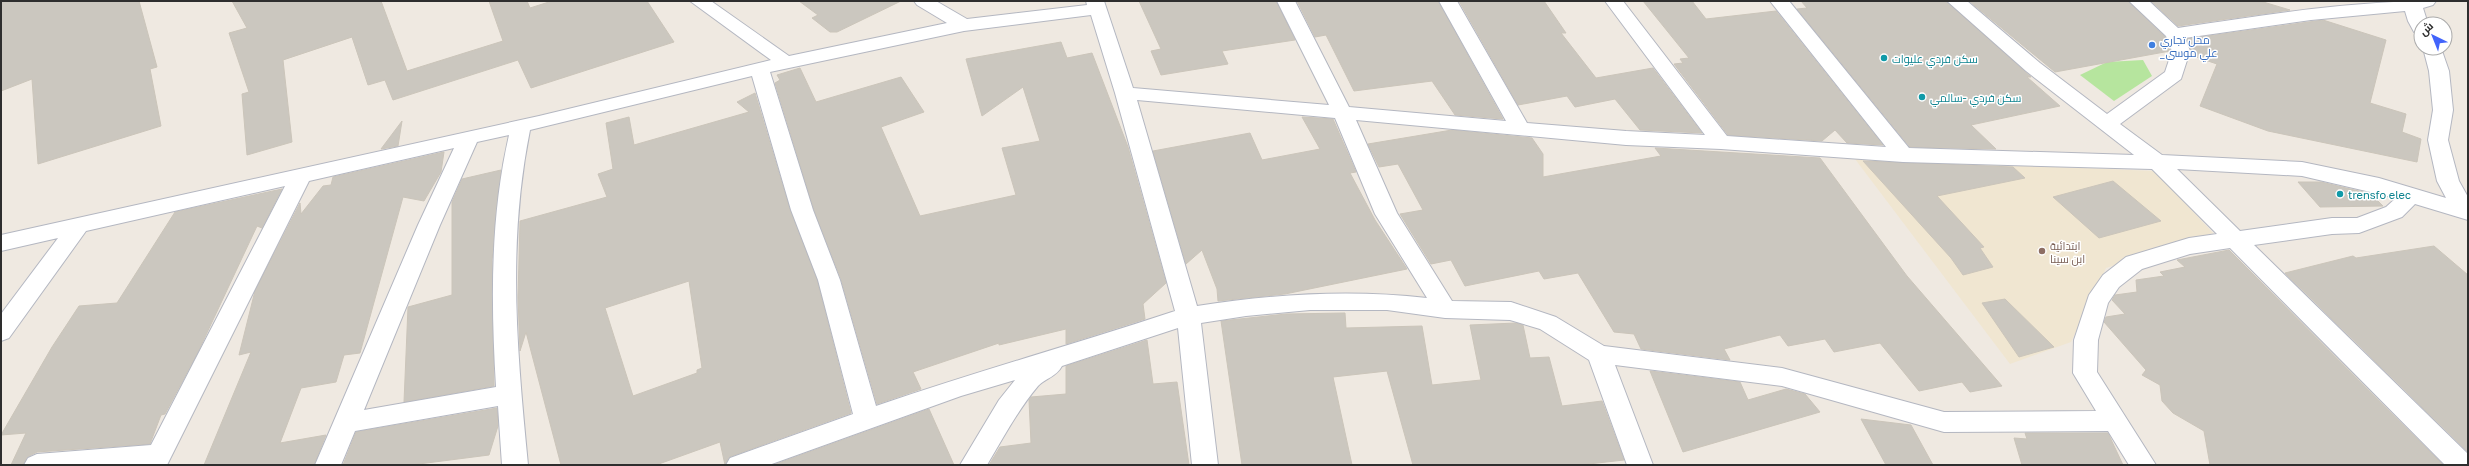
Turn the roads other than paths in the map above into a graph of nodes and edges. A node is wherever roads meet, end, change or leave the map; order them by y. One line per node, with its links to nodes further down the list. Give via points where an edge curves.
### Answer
1 (699, 1): 15 (street)
2 (923, 1): 12 (street)
3 (1286, 1): 18 (street)
4 (1448, 1): 21 (street)
5 (1614, 1): 23 (street)
6 (1779, 1): 24 (street)
7 (1956, 1): 19 (street, via 2033,67)
8 (2138, 1): 13 (street)
9 (2416, 2): 11 (street); 13 (street)
10 (1097, 5): 12 (street); 17 (street)
11 (2416, 16)
12 (964, 25): 15 (street)
13 (2174, 34): 19 (street, via 2181,51 2174,75)
14 (2434, 56): 28 (street, via 2443,110 2438,140 2448,181)
15 (786, 62): 16 (street)
16 (759, 69): 20 (street); 38 (street, via 802,210 829,280)
17 (1125, 93): 18 (street); 33 (street)
18 (1343, 114): 21 (street); 32 (street, via 1386,214)
19 (2108, 123): 25 (street)
20 (521, 126): 22 (street); 37 (street, via 509,189 505,295)
21 (1521, 130): 23 (street)
22 (469, 138): 26 (street); 40 (street, via 428,225)
23 (1721, 142): 24 (street)
24 (1903, 155): 25 (street)
25 (2158, 163): 27 (street, via 2302,169 2341,176); 30 (street)
26 (302, 174): 29 (street); 41 (street)
27 (2411, 195): 28 (street); 30 (street, via 2394,212 2359,225)
28 (2468, 212)
29 (79, 225): 31 (street); 34 (street)
30 (2237, 239): 39 (street, via 2189,246 2134,263 2111,281 2097,301 2086,340 2085,373); 50 (street)
31 (1, 243)
32 (1445, 309): 33 (street, via 1387,302 1310,302 1246,307); 35 (street, via 1511,311 1548,323)
33 (1188, 316): 36 (street); 47 (street)
34 (1, 332)
35 (1599, 354): 39 (street, via 1782,377 1944,422); 48 (street)
36 (1063, 358): 38 (street, via 956,388); 46 (street, via 1031,378 1008,407)
37 (509, 394): 40 (street); 44 (street)
38 (867, 420): 45 (street)
39 (2116, 421): 49 (street)
40 (346, 423): 43 (street)
41 (156, 460): 42 (street)
42 (37, 465)
43 (328, 465)
44 (516, 465)
45 (739, 465)
46 (973, 465)
47 (1204, 465)
48 (1640, 465)
49 (2143, 465)
50 (2462, 465)

